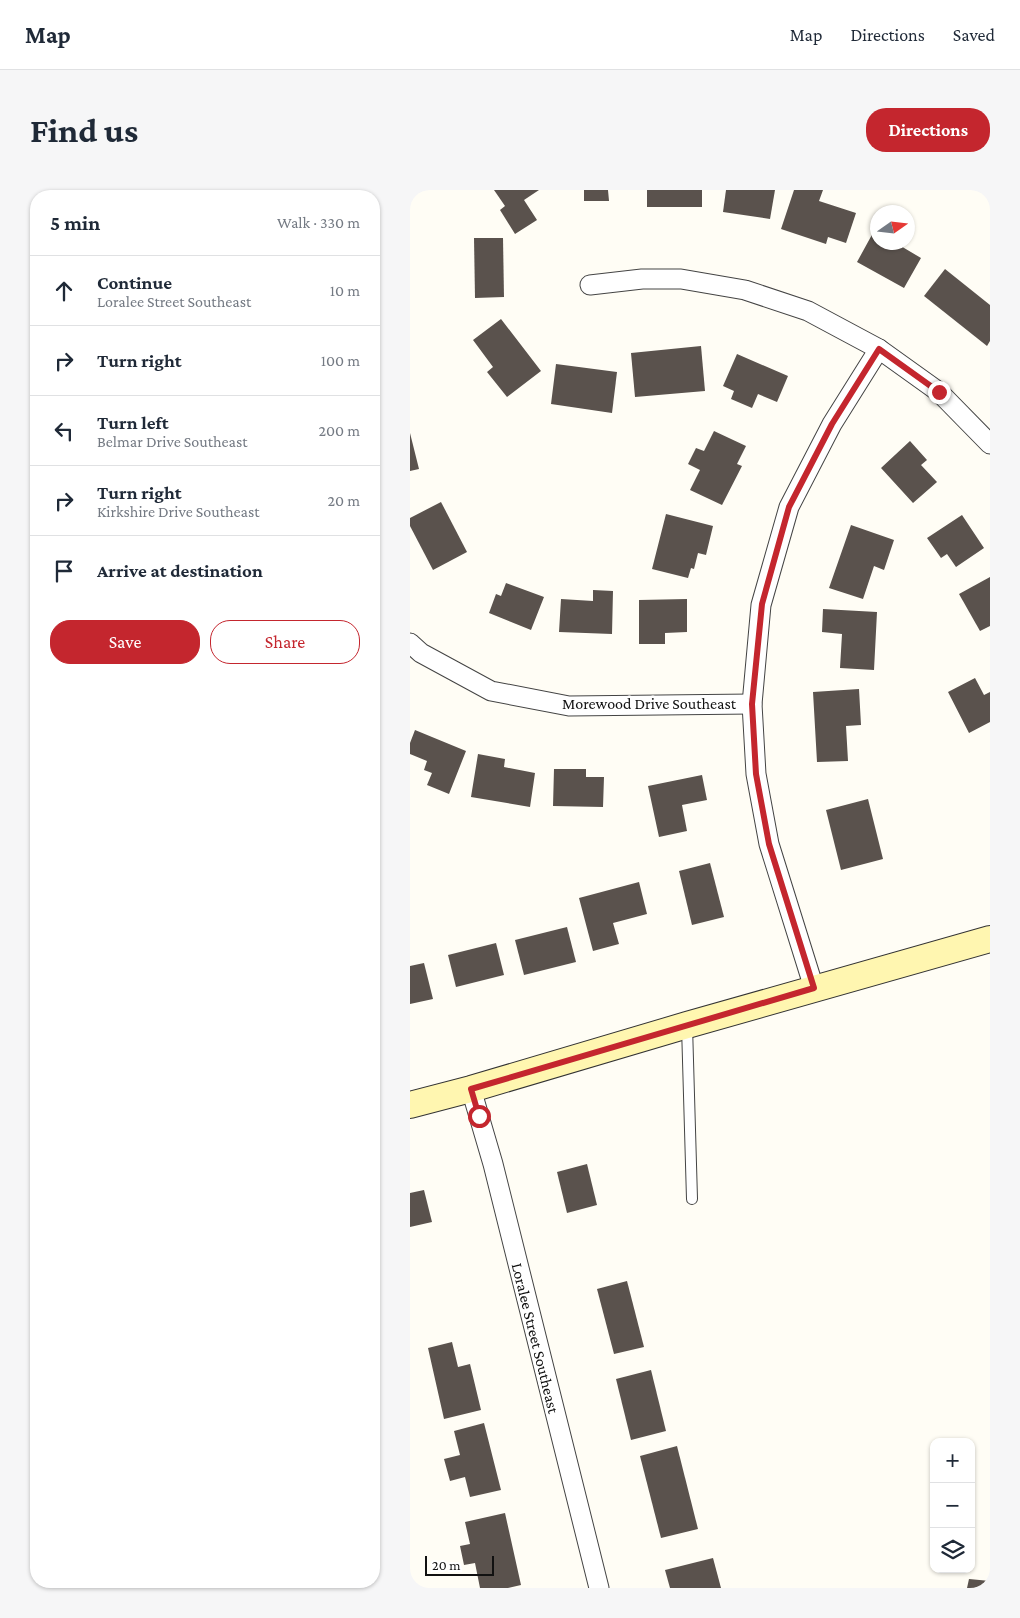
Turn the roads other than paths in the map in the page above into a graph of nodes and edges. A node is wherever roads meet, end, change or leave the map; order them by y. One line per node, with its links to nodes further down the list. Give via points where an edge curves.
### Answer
1 (590, 285): 2 (street, via 642,279 682,279 746,290 808,311)
2 (879, 349): 3 (street, via 939,392); 5 (street, via 832,424 789,507 762,604)
3 (990, 444)
4 (410, 643): 5 (street, Morewood Drive Southeast, via 421,653 492,691 569,706)
5 (752, 704): 7 (street, via 756,774 769,844)
6 (990, 938): 7 (main road)
7 (814, 988): 8 (main road)
8 (687, 1025): 9 (main road); 11 (lane)
9 (471, 1089): 10 (main road); 12 (street, Loralee Street Southeast)
10 (410, 1104)
11 (692, 1199)
12 (599, 1588)

